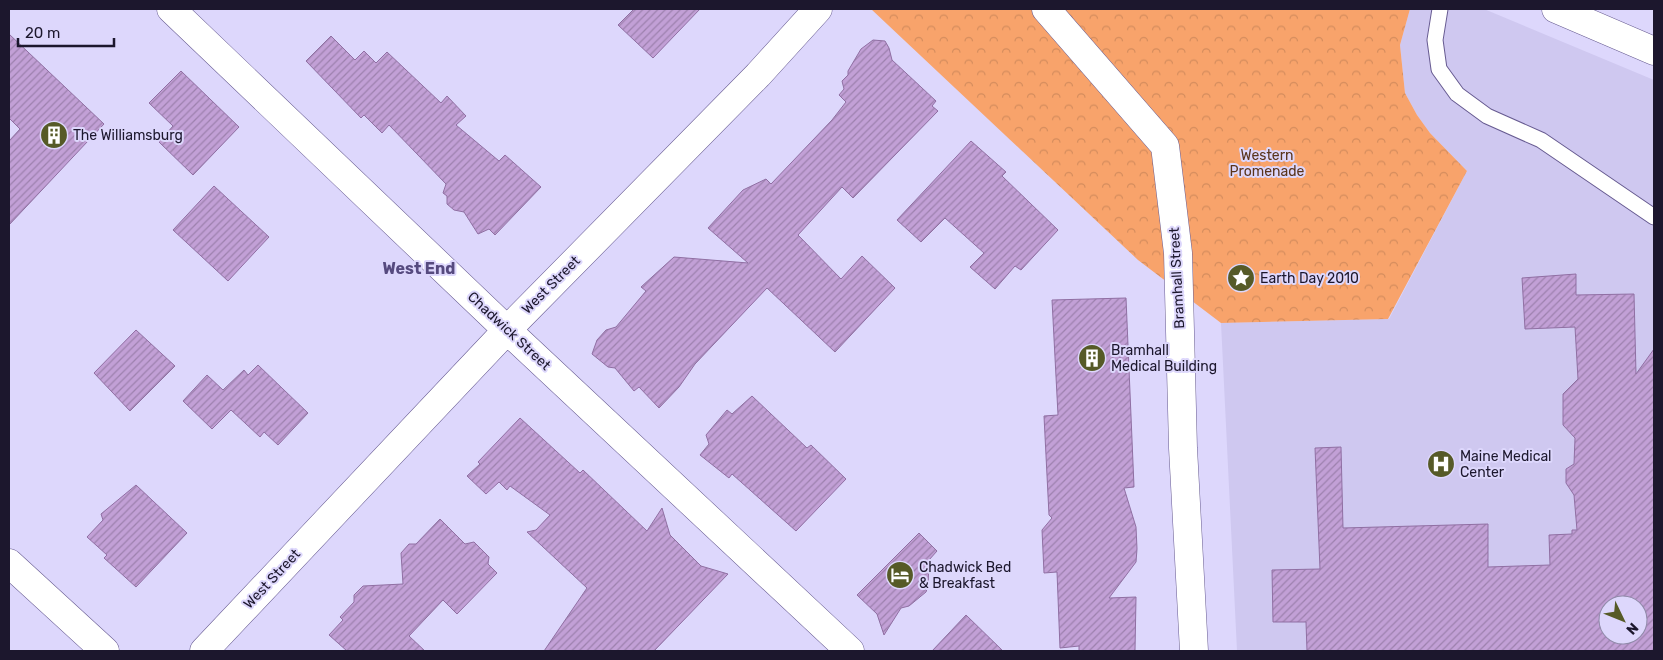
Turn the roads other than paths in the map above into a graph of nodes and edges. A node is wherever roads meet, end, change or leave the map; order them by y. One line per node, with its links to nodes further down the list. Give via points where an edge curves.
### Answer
1 (171, 9): 8 (street, Chadwick Street)
2 (818, 9): 8 (street, West Street, via 758,75)
3 (1046, 9): 13 (street, Bramhall Street, via 1165,146 1178,253 1183,448)
4 (1440, 9): 7 (lane, via 1435,40 1439,69 1457,94 1487,116 1541,140)
5 (1556, 9): 6 (street)
6 (1654, 50)
7 (1654, 217)
8 (507, 330): 11 (street, West Street); 12 (street, Chadwick Street)
9 (9, 563): 10 (street)
10 (105, 651)
11 (204, 651)
12 (850, 651)
13 (1194, 651)

